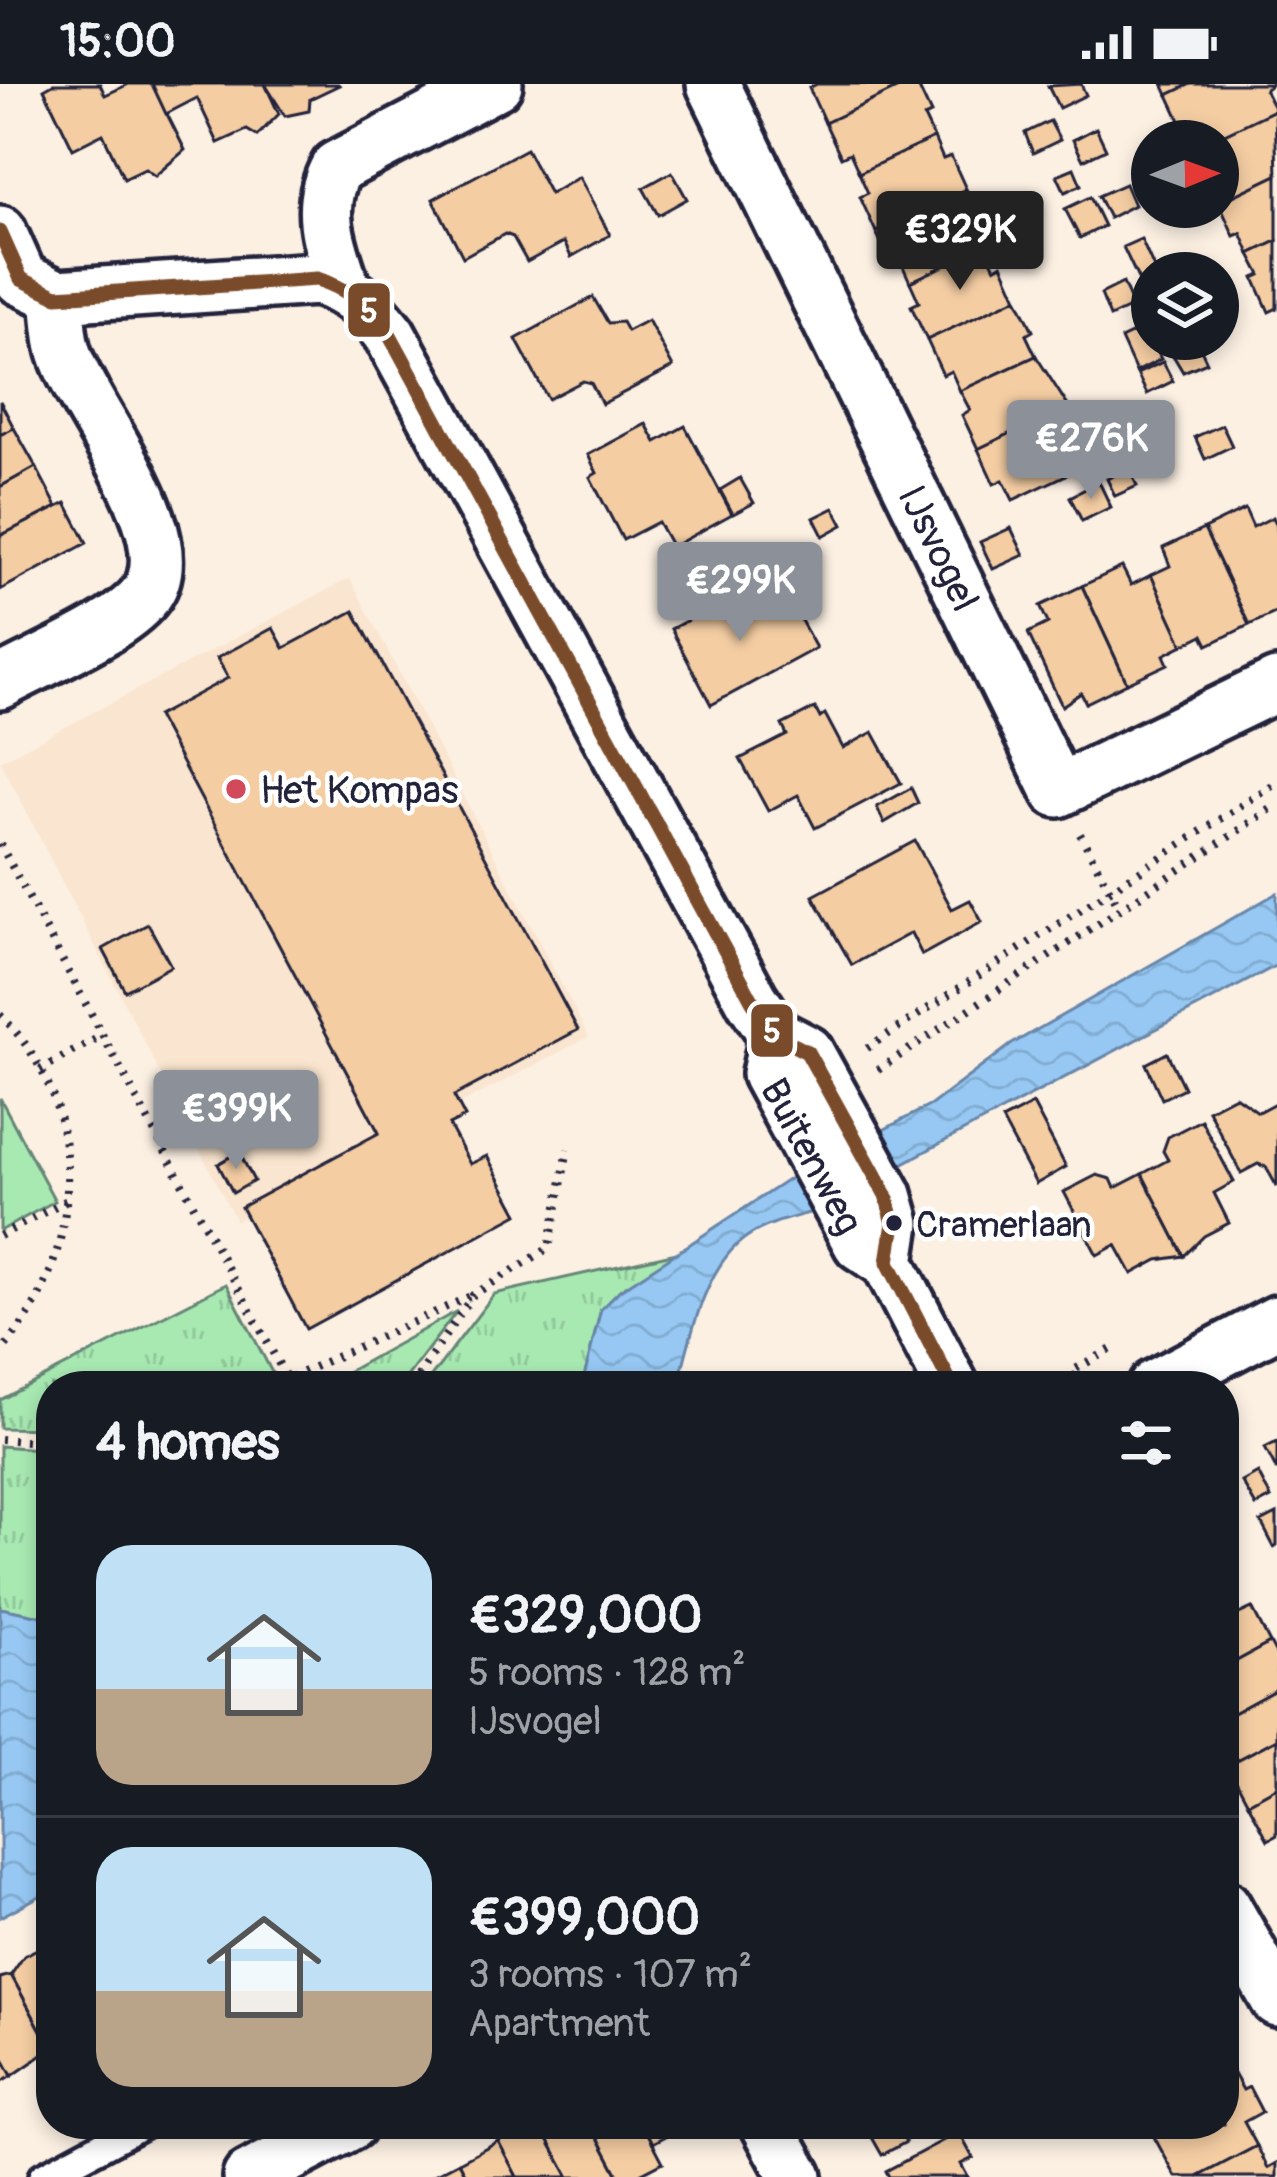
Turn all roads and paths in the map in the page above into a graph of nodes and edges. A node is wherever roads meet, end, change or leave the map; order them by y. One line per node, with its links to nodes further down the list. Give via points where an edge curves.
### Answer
1 (496, 84): 4 (street, via 337,167 324,208)
2 (713, 84): 9 (street, IJsvogel)
3 (0, 232): 5 (street, via 21,278)
4 (344, 288): 5 (street, via 317,279); 17 (street, Buitenweg, via 390,335 776,1036 768,1073)
5 (57, 296): 6 (street, via 64,352 154,528 156,574 144,598)
6 (0, 683)
7 (1277, 685): 9 (street)
8 (1277, 782): 12 (path)
9 (1058, 791): 12 (path)
10 (1277, 805): 13 (path)
11 (0, 844): 15 (path)
12 (1108, 891): 13 (path); 17 (path, via 862,1051)
13 (1119, 907): 17 (path)
14 (0, 1016): 16 (path)
15 (103, 1036): 16 (path); 24 (path)
16 (40, 1070): 19 (path, via 66,1151)
17 (842, 1094): 27 (street, Buitenweg, via 881,1243)
18 (568, 1149): 21 (path, via 548,1248)
19 (68, 1199): 20 (path); 23 (path, via 44,1292)
20 (0, 1236)
21 (473, 1294): 25 (path); 26 (path)
22 (1277, 1322): 28 (street)
23 (0, 1352)
24 (283, 1371)
25 (305, 1371)
26 (421, 1371)
27 (945, 1371)
28 (1184, 1371)
29 (0, 1439): 30 (path)
30 (36, 1442)
31 (1239, 1933): 32 (street)
32 (1277, 2000)
33 (114, 2139): 36 (lane)
34 (321, 2139): 37 (street)
35 (775, 2139): 38 (street)
36 (43, 2177)
37 (249, 2177)
38 (796, 2177)

